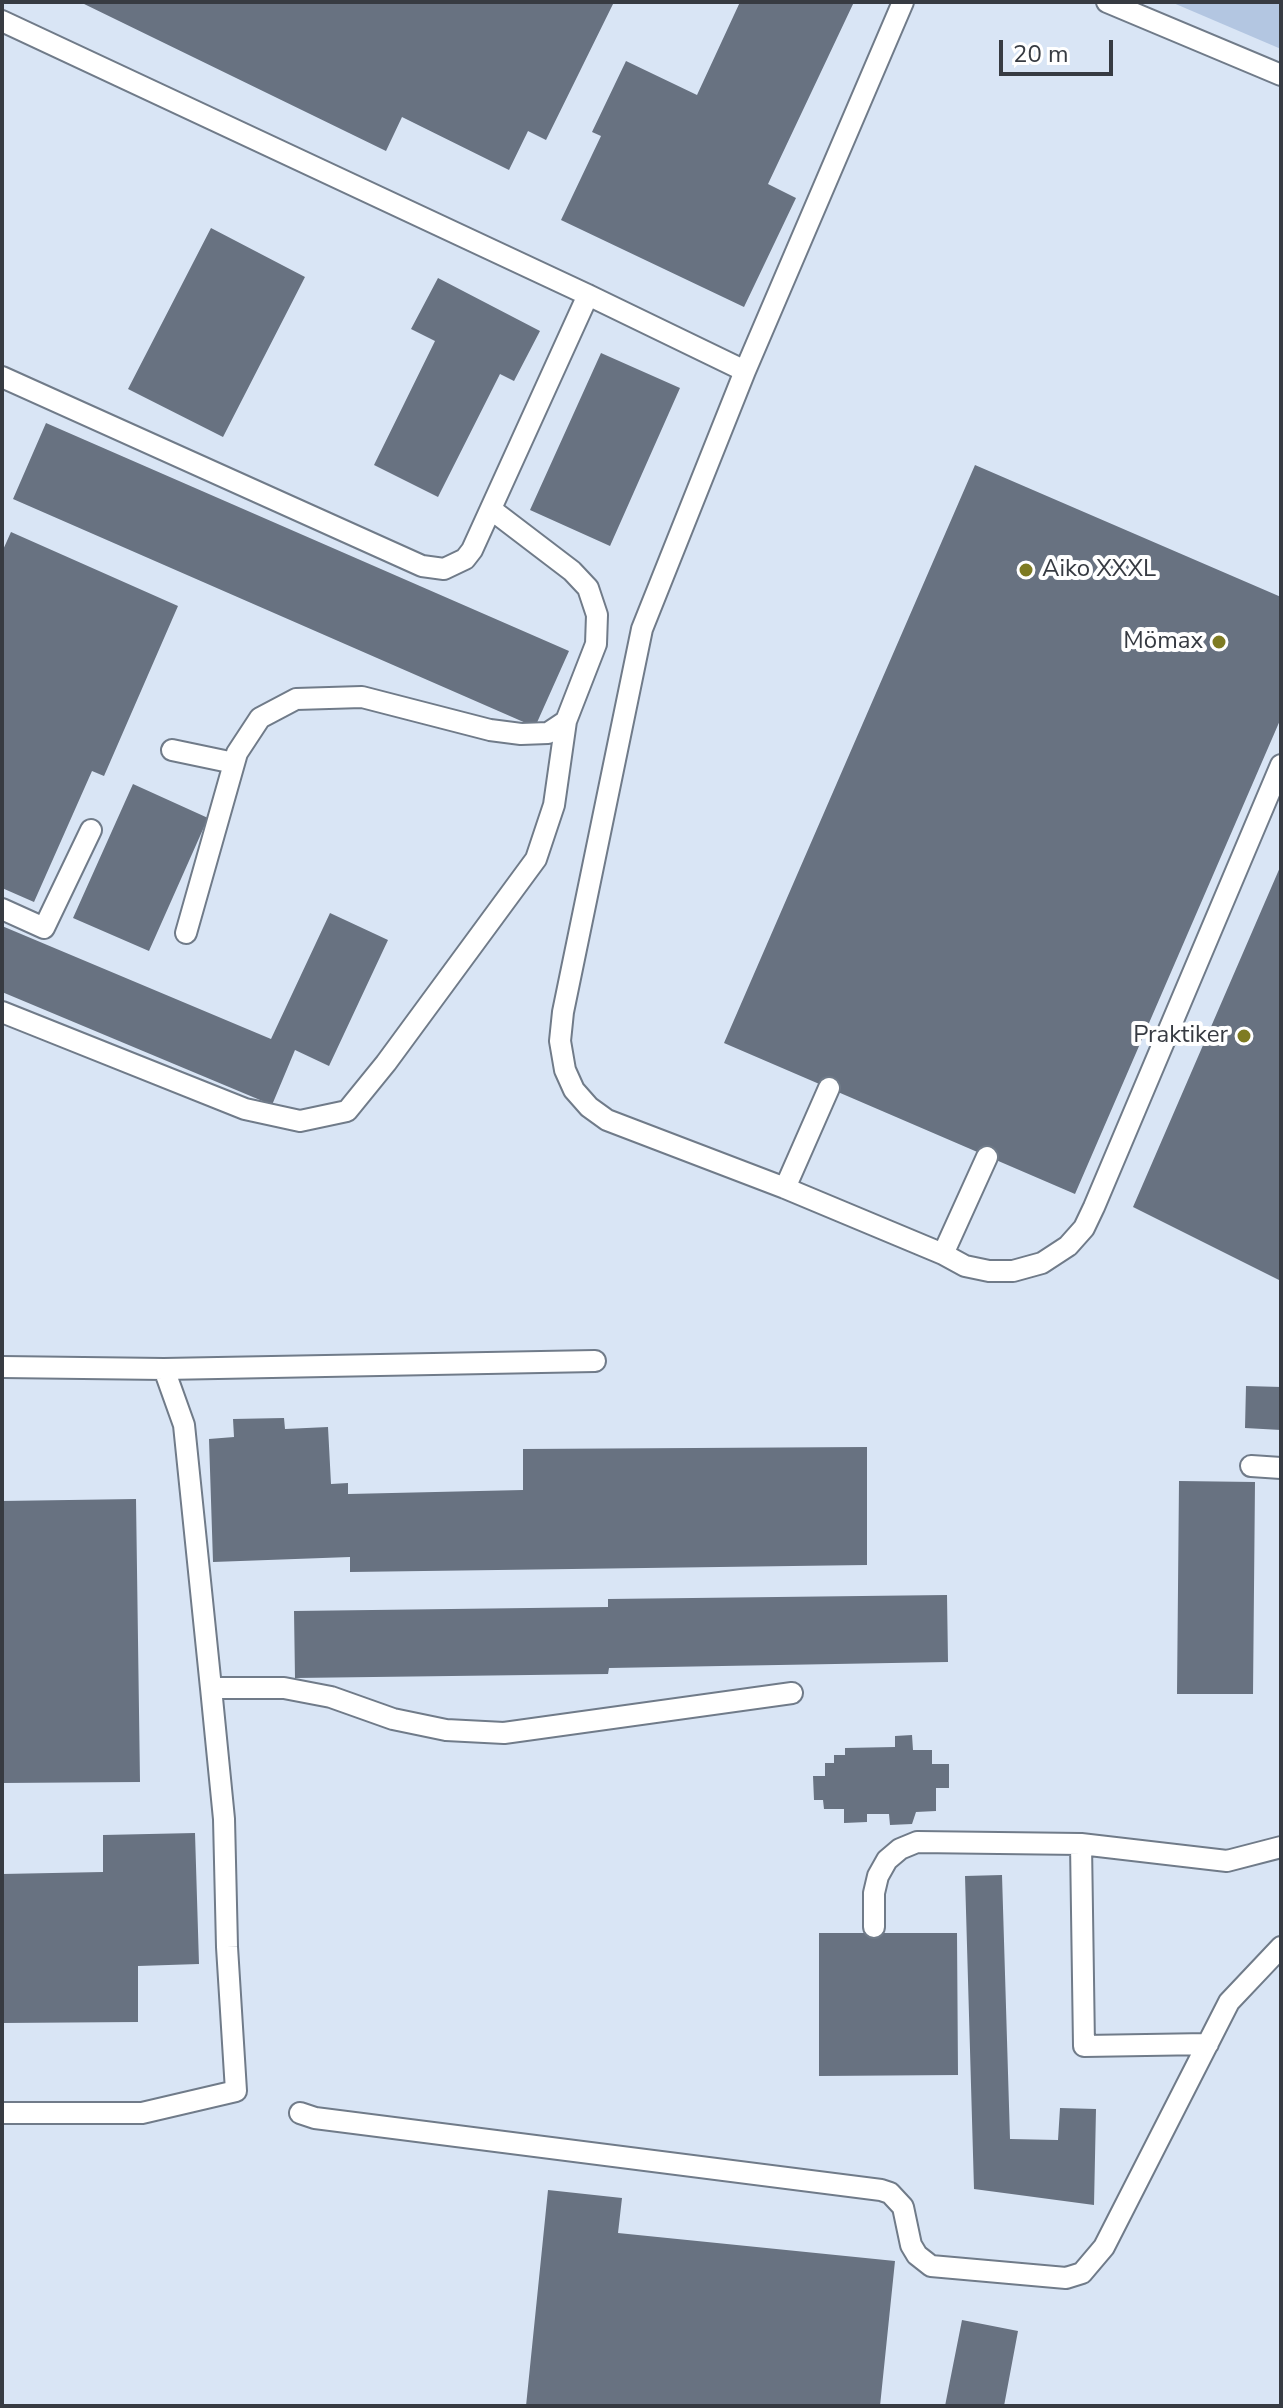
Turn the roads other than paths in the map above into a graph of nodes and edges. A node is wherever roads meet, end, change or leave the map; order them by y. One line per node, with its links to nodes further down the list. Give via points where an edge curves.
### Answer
1 (903, 2): 6 (lane)
2 (1107, 2): 4 (lane)
3 (2, 21): 5 (lane)
4 (1281, 75)
5 (588, 295): 6 (lane); 8 (lane)
6 (745, 371): 19 (lane, via 642,629 560,1041 574,1090 607,1120)
7 (2, 377): 8 (lane, via 422,566 444,569 465,559)
8 (492, 510): 9 (lane, via 588,588 597,615 596,644)
9 (566, 721): 11 (lane, via 548,733 521,734 362,697 296,699 260,718); 16 (lane, via 554,805 536,859 347,1111 300,1121 245,1109)
10 (172, 750): 11 (lane)
11 (234, 763): 15 (lane)
12 (1281, 765): 20 (lane, via 1084,1228 1042,1263 1013,1271 965,1266)
13 (91, 830): 14 (lane, via 44,928)
14 (2, 909)
15 (186, 933)
16 (2, 1012)
17 (829, 1088): 19 (lane)
18 (987, 1157): 20 (lane)
19 (785, 1188): 20 (lane)
20 (943, 1254)
21 (595, 1361): 23 (lane)
22 (2, 1367): 23 (lane)
23 (164, 1369): 26 (lane, via 184,1425)
24 (1251, 1466): 25 (lane)
25 (1281, 1468)
26 (211, 1688): 27 (lane, via 284,1688 446,1730 504,1733); 33 (lane, via 224,1819 236,2091 142,2113)
27 (792, 1693)
28 (1081, 1844): 29 (lane, via 1227,1861); 30 (lane, via 917,1842 887,1860 878,1876); 32 (lane, via 1084,2046)
29 (1281, 1847)
30 (874, 1927)
31 (1281, 1947): 32 (lane, via 1229,2002)
32 (1208, 2044): 34 (lane, via 1104,2247 1082,2273 1066,2278 931,2266 911,2245 903,2207 881,2190)
33 (2, 2113)
34 (300, 2113)

